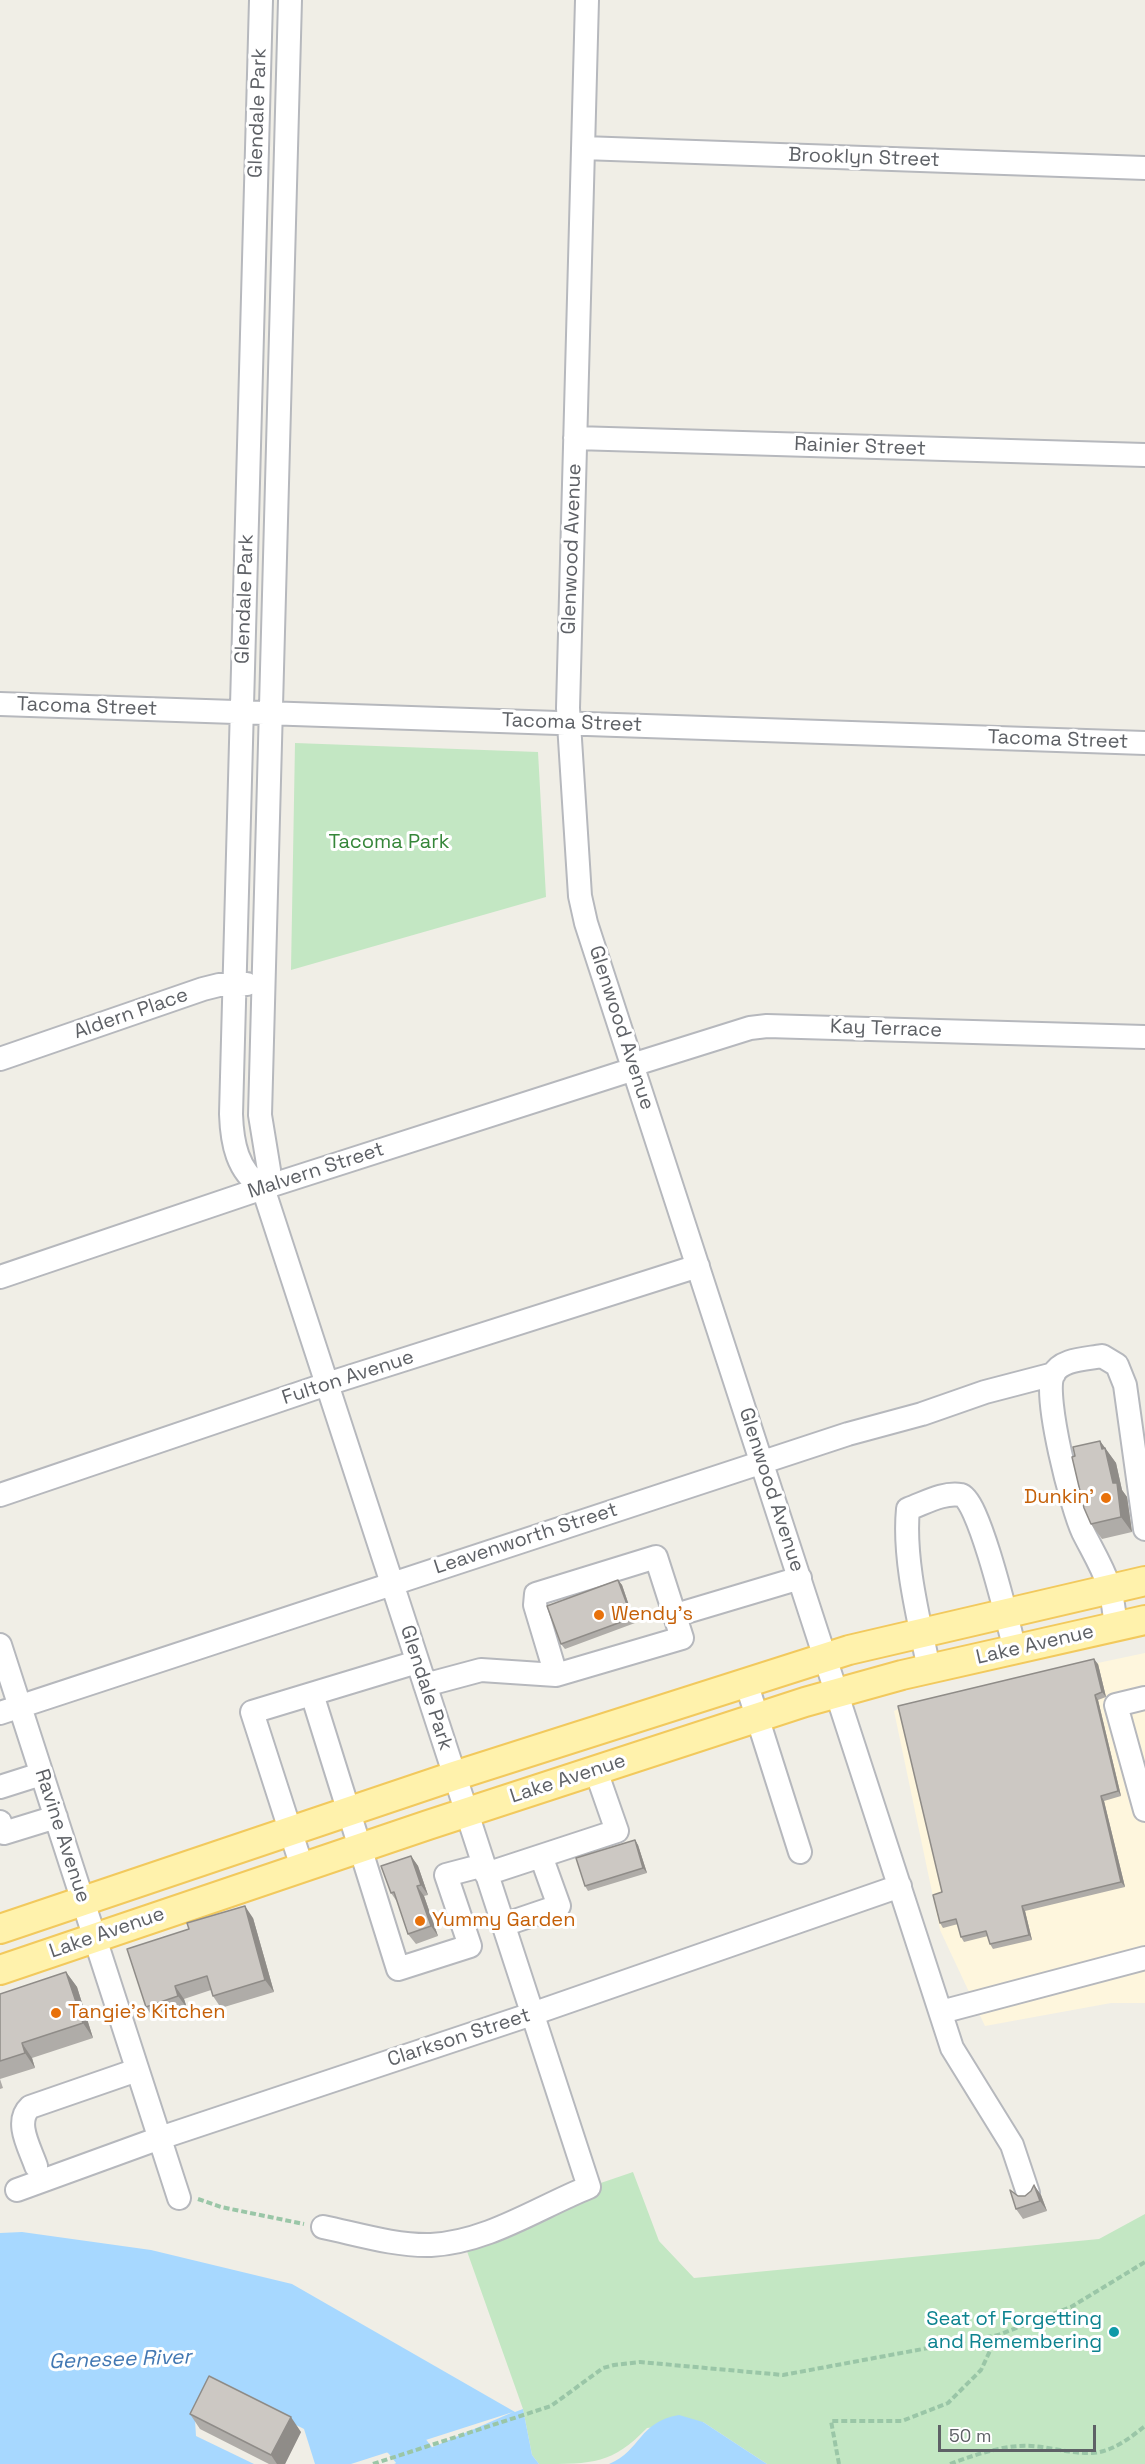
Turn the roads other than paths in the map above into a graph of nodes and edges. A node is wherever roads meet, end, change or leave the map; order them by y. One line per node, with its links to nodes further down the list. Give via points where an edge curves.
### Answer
1 (261, 0): 9 (street, Glendale Park)
2 (290, 0): 10 (street, Glendale Park)
3 (587, 0): 4 (street, Glenwood Avenue)
4 (583, 148): 5 (street, Brooklyn Street); 6 (street, Glenwood Avenue)
5 (1145, 168)
6 (574, 438): 7 (street, Rainier Street); 11 (street, Glenwood Avenue)
7 (1145, 455)
8 (0, 704): 9 (street, Tacoma Street)
9 (242, 712): 10 (street, Tacoma Street); 13 (street, Glendale Park)
10 (271, 713): 11 (street, Tacoma Street); 14 (street, Glendale Park)
11 (568, 723): 12 (street, Tacoma Street); 17 (street, Glenwood Avenue, via 580,896)
12 (1145, 743)
13 (234, 984): 14 (street, Aldern Place); 16 (street, Aldern Place, via 203,989); 18 (street, Glendale Park, via 233,1136 245,1172)
14 (264, 984): 18 (street, Glendale Park, via 261,1122 269,1170)
15 (1145, 1037): 17 (street, Kay Terrace, via 766,1026)
16 (0, 1059)
17 (633, 1067): 18 (street, Malvern Street); 19 (street, Glenwood Avenue)
18 (263, 1188): 20 (street, Malvern Street); 22 (street, Glendale Park)
19 (698, 1266): 22 (street, Fulton Avenue); 23 (street, Glenwood Avenue)
20 (0, 1277)
21 (1054, 1374): 23 (street, Leavenworth Street); 25 (street, Leavenworth Street, via 1061,1364 1102,1356 1117,1365 1125,1385); 29 (street, via 1050,1404 1071,1490 1083,1531)
22 (327, 1384): 24 (street, Fulton Avenue); 28 (street, Glendale Park)
23 (762, 1463): 26 (street, Glenwood Avenue); 28 (street, Leavenworth Street)
24 (0, 1495)
25 (1145, 1529)
26 (800, 1578): 31 (street); 37 (street, Glenwood Avenue)
27 (1145, 1581): 29 (main road, Lake Avenue)
28 (392, 1583): 38 (street, Glendale Park); 46 (street, Leavenworth Street)
29 (1110, 1589): 30 (main road, Lake Avenue); 33 (street)
30 (1006, 1613): 34 (main road, Lake Avenue); 34 (street, via 971,1502 963,1495 943,1496 908,1509 913,1587); 36 (street)
31 (676, 1615): 40 (street, via 682,1638); 40 (street, via 656,1557 536,1594 535,1605)
32 (1145, 1620): 33 (main road, Lake Avenue)
33 (1116, 1626): 36 (main road, Lake Avenue)
34 (921, 1632): 37 (main road, Lake Avenue); 39 (street)
35 (0, 1645): 46 (street, Ravine Avenue)
36 (1015, 1650): 39 (main road, Lake Avenue)
37 (825, 1657): 41 (main road, Lake Avenue); 43 (street, Glenwood Avenue)
38 (417, 1662): 42 (street, Glendale Park); 44 (street)
39 (929, 1669): 43 (main road, Lake Avenue)
40 (556, 1675): 42 (street, via 481,1670)
41 (746, 1682): 47 (street); 50 (main road, Lake Avenue)
42 (425, 1685): 50 (street, Glendale Park)
43 (837, 1692): 47 (main road, Lake Avenue); 63 (street, Glenwood Avenue)
44 (312, 1694): 52 (street); 57 (street, via 252,1712)
45 (1145, 1698): 53 (street, via 1116,1705)
46 (10, 1709): 49 (street, Ravine Avenue)
47 (758, 1718): 48 (main road, Lake Avenue); 59 (street)
48 (596, 1771): 54 (main road, Lake Avenue); 60 (street, via 617,1831)
49 (41, 1774): 51 (street); 55 (street, Ravine Avenue)
50 (454, 1776): 52 (main road, Lake Avenue); 54 (street, Glendale Park)
51 (0, 1787)
52 (351, 1810): 57 (main road, Lake Avenue); 58 (street)
53 (1145, 1810)
54 (466, 1812): 58 (main road, Lake Avenue); 62 (street, Glendale Park)
55 (56, 1817): 56 (street, via 4,1833); 64 (street, Ravine Avenue)
56 (0, 1822)
57 (290, 1831): 61 (street); 64 (main road, Lake Avenue)
58 (359, 1848): 61 (main road, Lake Avenue); 68 (street, via 398,1969)
59 (800, 1852)
60 (541, 1856): 62 (street); 66 (street, via 559,1906)
61 (302, 1868): 67 (main road, Lake Avenue)
62 (485, 1869): 66 (street, Glendale Park); 68 (street, via 446,1875)
63 (900, 1886): 71 (street, Glenwood Avenue); 72 (street, Clarkson Street)
64 (83, 1901): 65 (main road, Lake Avenue); 67 (street, Ravine Avenue)
65 (0, 1929)
66 (505, 1930): 68 (street); 72 (street, Glendale Park)
67 (95, 1938): 70 (main road, Lake Avenue); 73 (street, Ravine Avenue)
68 (470, 1946)
69 (1145, 1958): 71 (street)
70 (0, 1970)
71 (941, 2012): 77 (street, Glenwood Avenue, via 952,2048 1012,2145)
72 (532, 2014): 74 (street, Clarkson Street); 79 (street, Glendale Park, via 589,2187 463,2241 416,2244)
73 (137, 2070): 74 (street, Ravine Avenue); 75 (street, via 30,2107 23,2113 21,2121)
74 (160, 2138): 76 (street, Clarkson Street); 78 (street, Ravine Avenue)
75 (36, 2166)
76 (17, 2190)
77 (1028, 2193)
78 (179, 2198)
79 (314, 2225)

